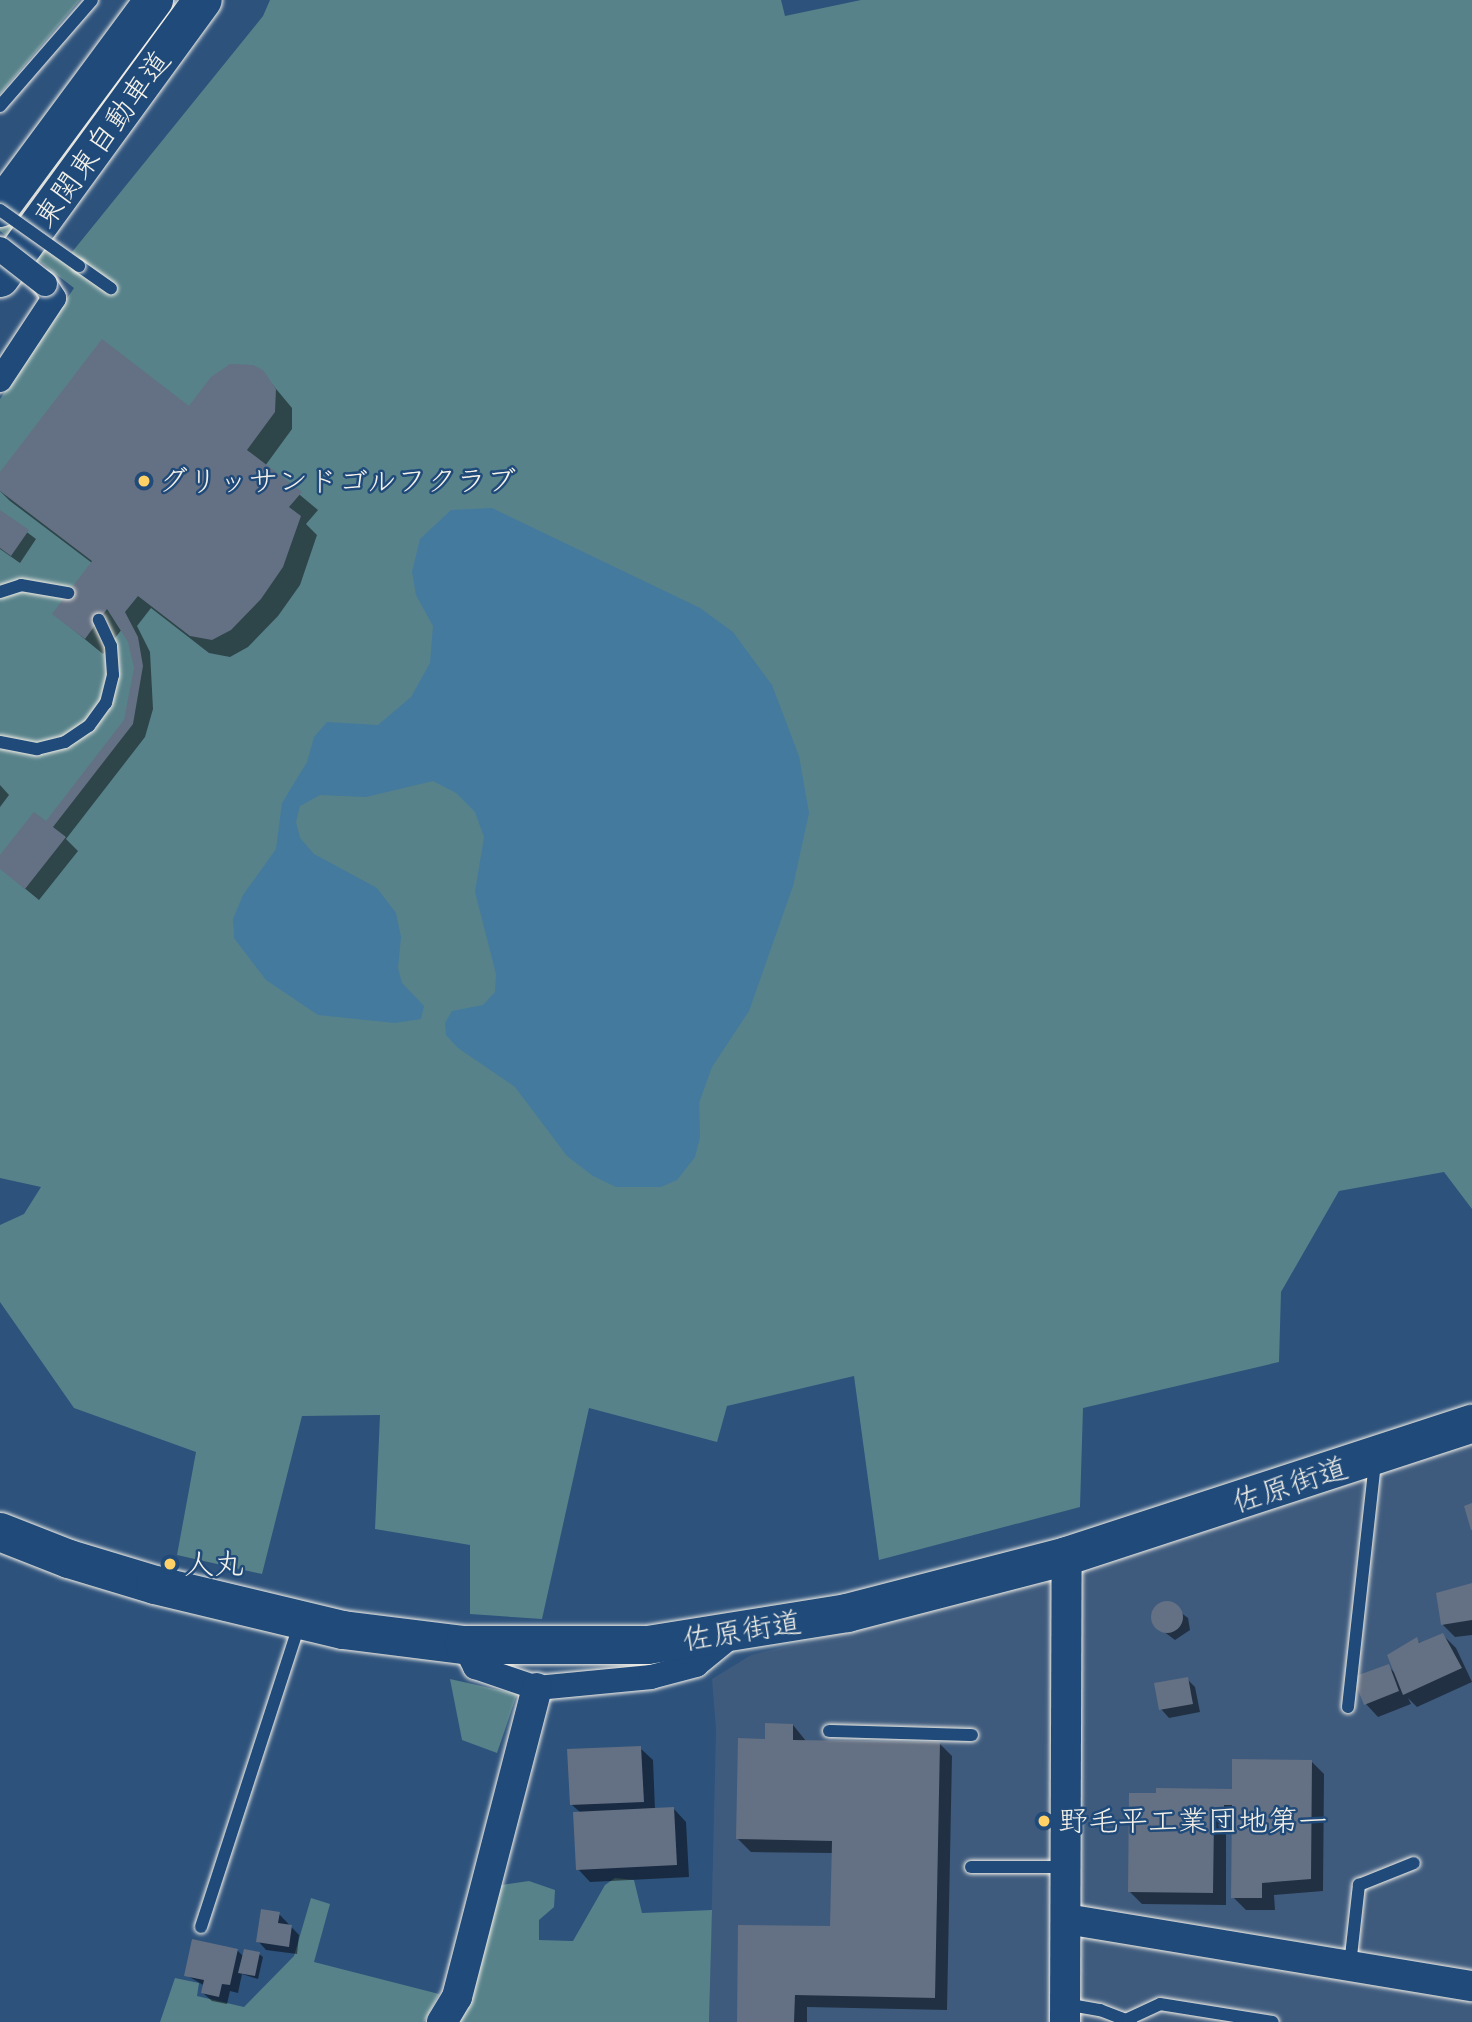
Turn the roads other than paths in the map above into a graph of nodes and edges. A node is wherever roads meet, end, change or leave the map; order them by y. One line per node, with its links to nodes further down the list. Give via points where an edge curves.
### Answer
1 (92, 0): 4 (lane)
2 (154, 0): 5 (highway, 東関東自動車道)
3 (203, 0): 7 (highway, 東関東自動車道)
4 (0, 106)
5 (0, 209): 8 (lane, bridge)
6 (0, 249): 9 (street, bridge, via 45,284 54,298)
7 (0, 278)
8 (111, 288)
9 (0, 380)
10 (0, 592): 11 (lane, via 45,586)
11 (68, 593)
12 (99, 620): 13 (lane, via 111,646 113,675 106,703 89,726 65,742 37,749)
13 (0, 742)
14 (1472, 1424): 15 (highway, 佐原街道)
15 (1375, 1458): 17 (highway, 佐原街道); 22 (lane)
16 (0, 1532): 18 (highway, 佐原街道, via 81,1563)
17 (1067, 1556): 19 (highway, 佐原街道, via 846,1613); 27 (street)
18 (300, 1622): 20 (highway, 佐原街道); 29 (lane)
19 (735, 1633): 20 (highway, 佐原街道, via 605,1647); 21 (street, via 696,1665 650,1677)
20 (464, 1645): 21 (street, via 475,1667)
21 (537, 1688): 34 (street, via 457,1997)
22 (1348, 1707)
23 (829, 1731): 24 (lane)
24 (972, 1735)
25 (1414, 1863): 30 (lane, via 1359,1885)
26 (971, 1867): 27 (lane)
27 (1067, 1867): 28 (street)
28 (1066, 1919): 30 (street); 32 (street)
29 (201, 1927)
30 (1350, 1965): 31 (street)
31 (1472, 1986)
32 (1065, 2013): 33 (lane)
33 (1129, 2021): 35 (lane, via 1160,2004)
34 (442, 2022)
35 (1273, 2022)

